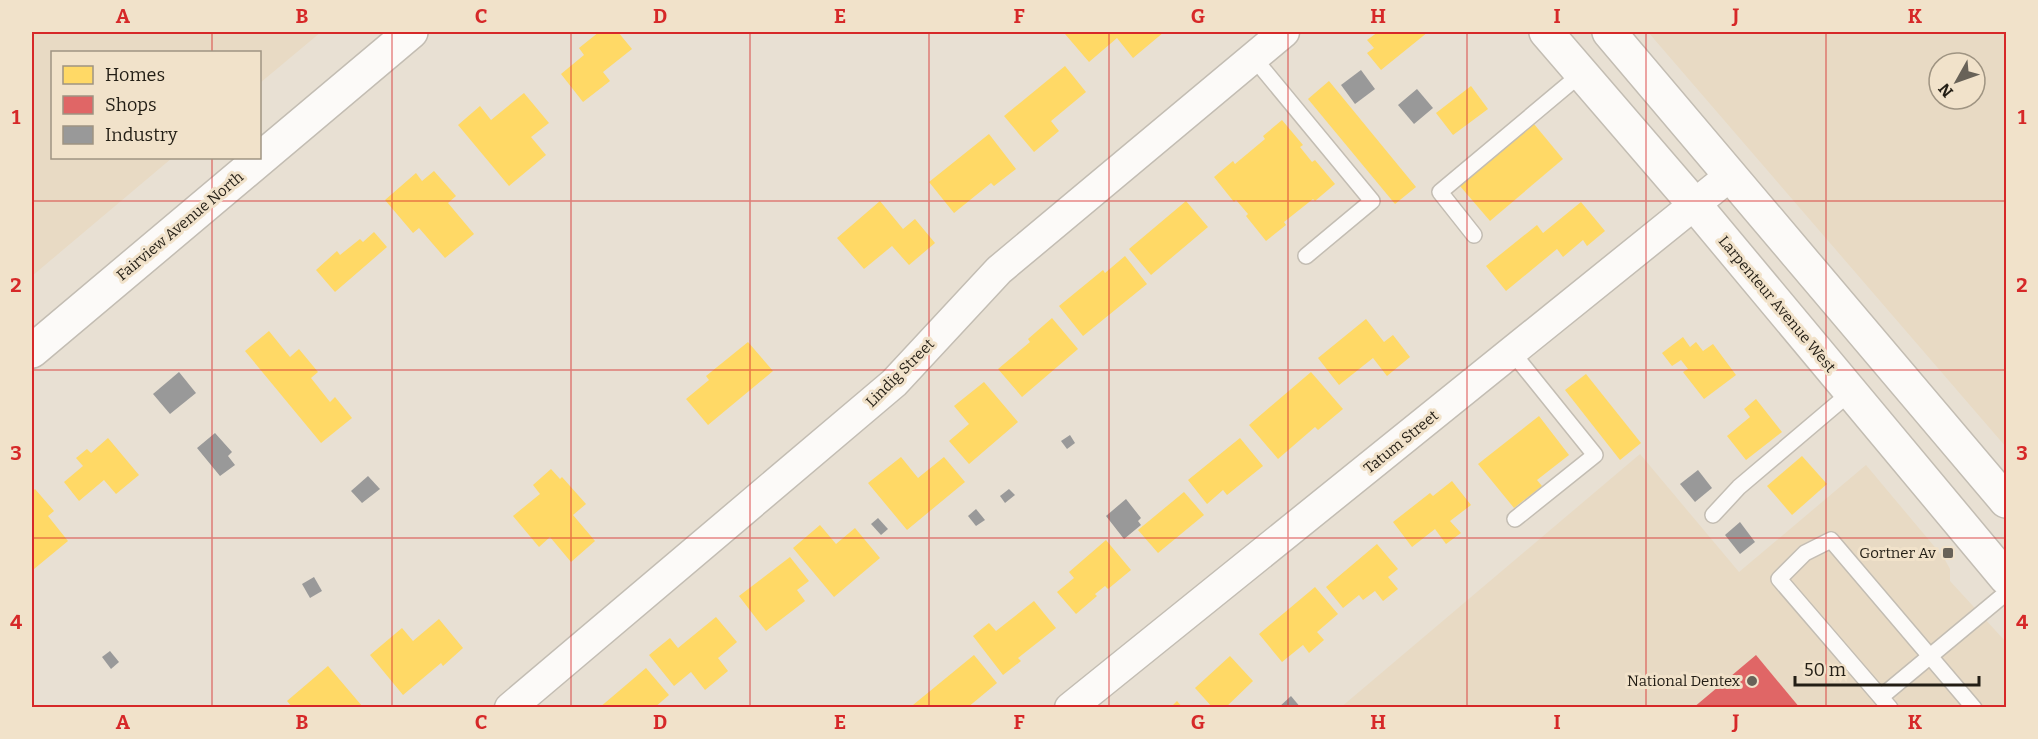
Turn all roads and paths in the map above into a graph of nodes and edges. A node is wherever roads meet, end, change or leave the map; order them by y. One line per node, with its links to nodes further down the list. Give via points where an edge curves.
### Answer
1 (411, 32): 7 (main road, Fairview Avenue North)
2 (1284, 32): 5 (street, Lindig Street)
3 (1546, 32): 6 (main road, Larpenteur Avenue West)
4 (1609, 32): 9 (main road)
5 (1253, 57): 12 (lane, via 1372,201); 23 (street, Lindig Street, via 999,270 894,383)
6 (1582, 73): 10 (main road, Larpenteur Avenue West); 11 (lane, via 1440,192)
7 (261, 158)
8 (260, 159): 13 (main road, Fairview Avenue North)
9 (1731, 175): 10 (street, Tatum Street); 16 (main road)
10 (1695, 205): 14 (street, Tatum Street); 15 (main road, Larpenteur Avenue West)
11 (1474, 235)
12 (1306, 256)
13 (32, 351)
14 (1512, 352): 18 (lane, via 1595,455); 24 (street, Tatum Street)
15 (1851, 392): 17 (lane, via 1739,487); 19 (main road, Larpenteur Avenue West)
16 (2007, 501)
17 (1713, 515)
18 (1515, 519)
19 (2007, 578)
20 (2007, 593): 21 (lane)
21 (1931, 656): 22 (lane); 22 (lane, via 1831,540 1805,553 1779,579); 25 (lane)
22 (1885, 702)
23 (510, 708)
24 (1070, 708)
25 (1974, 708)

